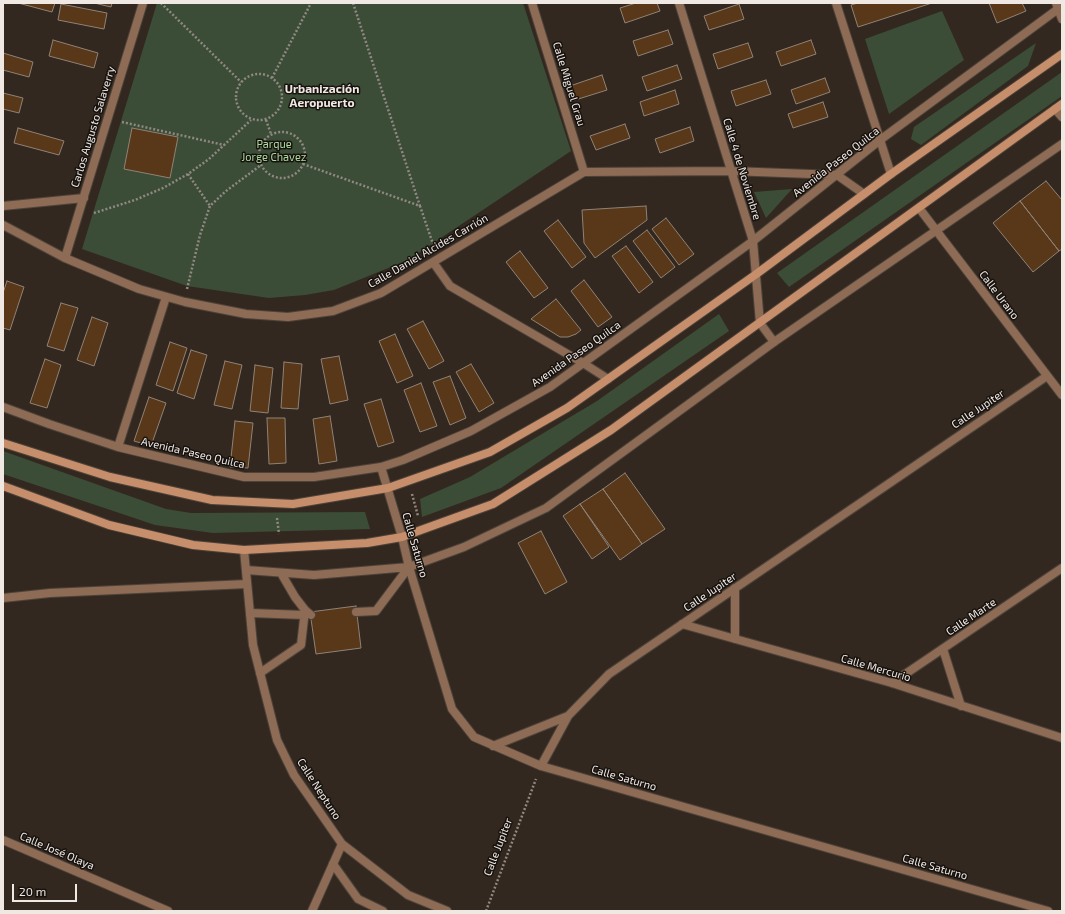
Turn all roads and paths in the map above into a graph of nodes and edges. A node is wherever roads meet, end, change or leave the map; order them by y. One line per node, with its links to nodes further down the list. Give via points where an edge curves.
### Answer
1 (143, 3): 15 (street, Carlos Augusto Salaverry)
2 (161, 3): 12 (path)
3 (312, 3): 11 (path)
4 (353, 3): 33 (path)
5 (532, 3): 25 (street, Calle Miguel Grau)
6 (679, 3): 24 (street, Calle 4 de Noviembre)
7 (836, 3): 19 (street)
8 (1057, 6): 9 (street); 19 (street, Avenida Paseo Quilca)
9 (1062, 19)
10 (1062, 54): 27 (main road)
11 (272, 78): 12 (path, via 260,74 246,78); 17 (path, via 278,83 283,97 278,111)
12 (242, 82): 16 (path, via 236,96 237,103 240,110)
13 (1059, 106): 14 (street); 34 (main road)
14 (1062, 117)
15 (108, 119): 21 (path); 30 (street, Carlos Augusto Salaverry)
16 (251, 120): 17 (path); 21 (path)
17 (266, 120): 18 (path)
18 (271, 134): 22 (path, via 265,138 259,151); 23 (path, via 285,132 298,138 304,150)
19 (880, 140): 27 (street); 28 (street, Avenida Paseo Quilca)
20 (1062, 144): 37 (street)
21 (225, 145): 26 (path)
22 (261, 164): 23 (path, via 271,175 286,178 293,175); 32 (path)
23 (303, 164): 33 (path)
24 (731, 171): 25 (street); 28 (street); 38 (street, Calle 4 de Noviembre)
25 (584, 172): 40 (street, Calle Daniel Alcides Carrión)
26 (188, 174): 32 (path); 35 (path, via 135,200)
27 (891, 174): 29 (main road)
28 (837, 175): 29 (street); 38 (street, Avenida Paseo Quilca)
29 (864, 194): 41 (main road)
30 (84, 198): 31 (street); 35 (street, Carlos Augusto Salaverry)
31 (3, 206)
32 (210, 206): 43 (path, via 200,235)
33 (420, 206): 40 (path, via 433,241)
34 (919, 208): 37 (street, Calle Urano); 44 (main road)
35 (78, 217): 39 (street, Carlos Augusto Salaverry)
36 (3, 225): 39 (street, Calle Daniel Alcides Carrión)
37 (936, 230): 45 (street); 47 (street, Calle Urano)
38 (753, 241): 41 (street, Calle 4 de Noviembre); 46 (street, Avenida Paseo Quilca)
39 (65, 258): 42 (street, Calle Daniel Alcides Carrión, via 139,289)
40 (433, 262): 43 (street, Calle Daniel Alcides Carrión, via 382,293 333,311 281,317 246,314); 46 (street, via 450,286)
41 (755, 275): 44 (street, Calle 4 de Noviembre); 48 (main road)
42 (166, 297): 43 (street, Calle Daniel Alcides Carrión); 52 (street)
43 (185, 302)
44 (760, 323): 45 (street); 57 (main road, via 611,430 493,504)
45 (774, 342): 60 (street, via 546,508 464,547)
46 (583, 363): 48 (street); 53 (street, Avenida Paseo Quilca, via 550,387 471,431)
47 (1047, 376): 49 (street, Calle Urano); 65 (street, Calle Jupiter)
48 (608, 379): 55 (main road, via 567,408 490,452)
49 (1062, 395)
50 (3, 407): 52 (street, Avenida Paseo Quilca)
51 (3, 443): 56 (main road, via 110,477 212,500)
52 (118, 448): 53 (street, Avenida Paseo Quilca, via 244,477 314,477)
53 (381, 467): 55 (street, Calle Saturno)
54 (3, 486): 59 (main road, via 109,524 193,545)
55 (388, 488): 56 (main road, via 293,504); 57 (street, Calle Saturno)
56 (276, 503): 58 (path)
57 (402, 537): 58 (main road, via 367,544); 60 (street, Calle Saturno)
58 (280, 549): 59 (main road)
59 (244, 550): 62 (street, Calle Neptuno)
60 (409, 567): 63 (street, via 314,576); 67 (street, via 376,611); 78 (street, Calle Saturno, via 452,709 474,737)
61 (1062, 568): 72 (street, Calle Marte)
62 (246, 570): 63 (street); 64 (street, Calle Neptuno)
63 (281, 573): 69 (street)
64 (247, 584): 66 (street, via 50,593); 68 (street, Calle Neptuno)
65 (735, 588): 70 (street, Calle Jupiter); 71 (street)
66 (3, 598)
67 (356, 612)
68 (250, 613): 69 (street); 73 (street, Calle Neptuno, via 253,645)
69 (307, 614): 73 (street, via 301,645)
70 (682, 624): 71 (street, Calle Mercurio); 76 (street, Calle Jupiter, via 609,674)
71 (735, 639): 74 (street, Calle Mercurio)
72 (943, 649): 74 (street, Calle Marte); 75 (street)
73 (260, 673): 81 (street, Calle Neptuno, via 277,740 294,775)
74 (892, 683): 75 (street, Calle Mercurio)
75 (961, 706): 77 (street, Calle Mercurio)
76 (568, 716): 78 (street); 79 (street, Calle Jupiter)
77 (1062, 738)
78 (493, 746): 79 (street, Calle Saturno)
79 (541, 766): 87 (path, Calle Jupiter); 88 (street, Calle Saturno)
80 (3, 840): 83 (street, Calle José Olaya)
81 (342, 844): 82 (street); 86 (street, Calle Neptuno, via 408,896)
82 (333, 864): 84 (street); 85 (street, via 358,899)
83 (168, 911)
84 (312, 911)
85 (383, 911)
86 (447, 911)
87 (486, 911)
88 (1048, 911)

